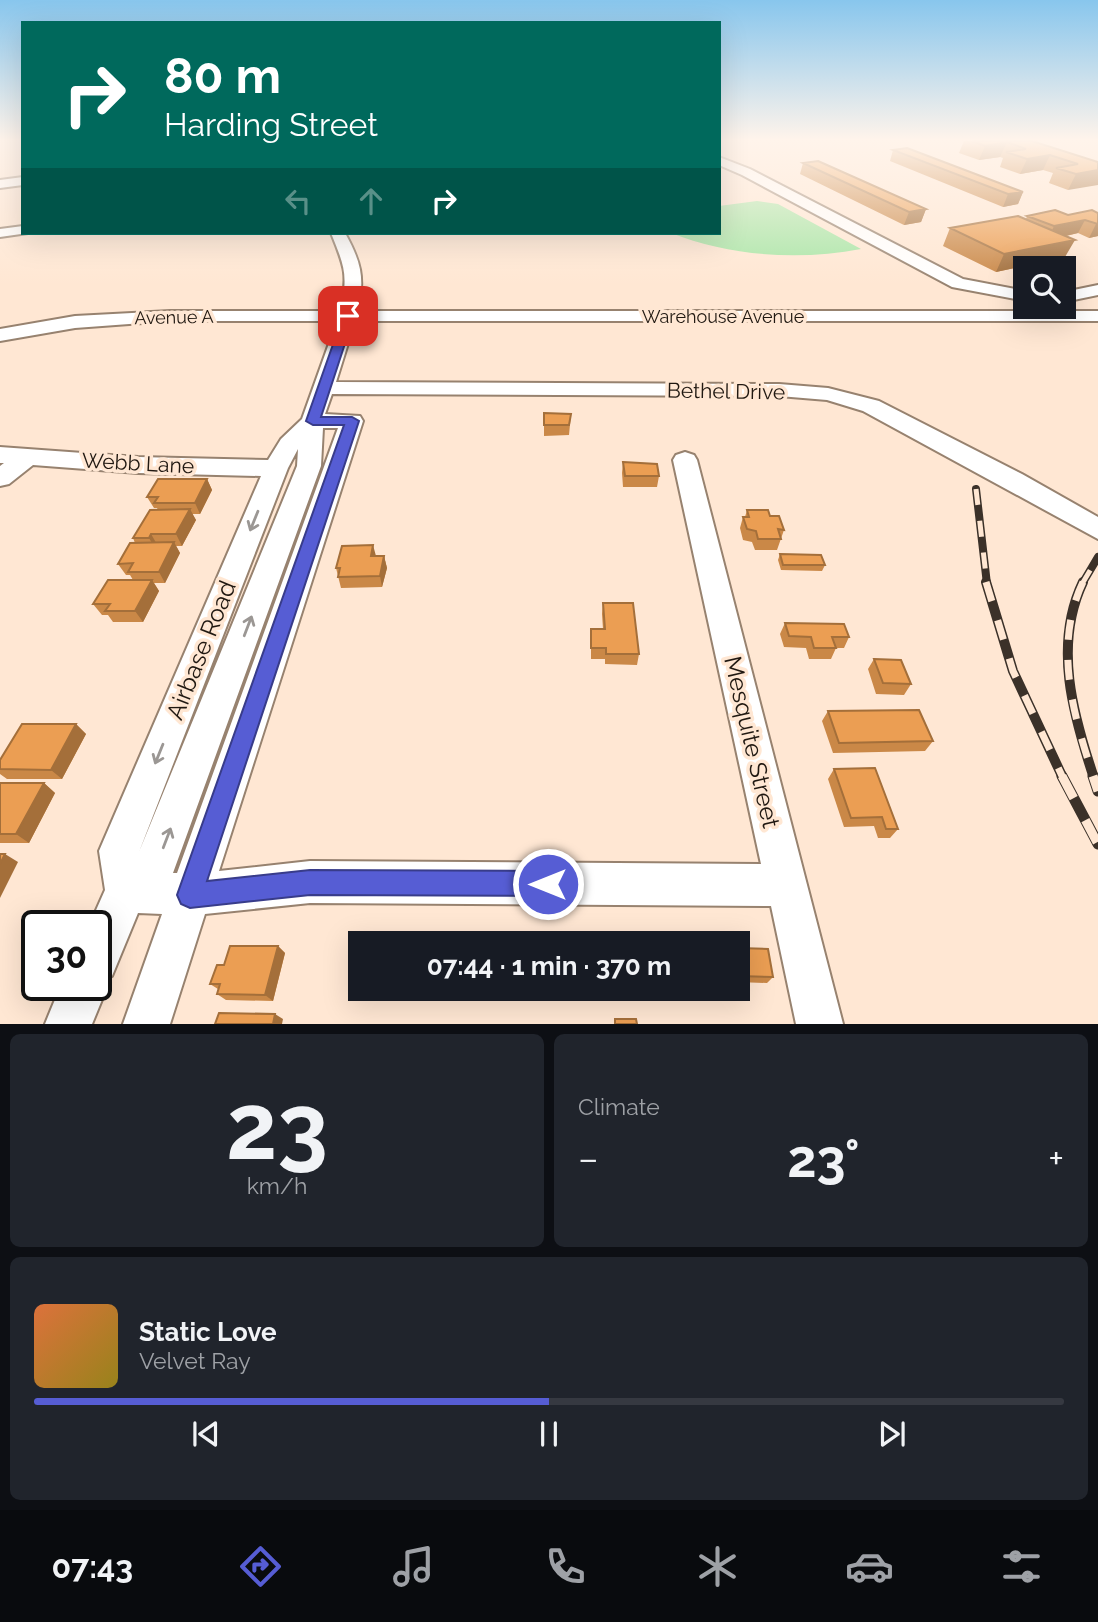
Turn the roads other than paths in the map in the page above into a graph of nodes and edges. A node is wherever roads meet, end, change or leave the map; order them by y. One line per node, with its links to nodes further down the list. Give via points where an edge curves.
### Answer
1 (778, 189): 6 (street, via 958,283)
2 (21, 230): 3 (street)
3 (0, 233)
4 (339, 235): 8 (street, Airbase Road, via 352,261 354,289)
5 (1098, 290): 7 (street)
6 (1013, 294)
7 (1076, 295)
8 (348, 316): 9 (street, Warehouse Avenue); 10 (street, Avenue A, via 125,318); 11 (street, Airbase Road)
9 (1098, 316)
10 (0, 335)
11 (322, 388): 12 (street, Airbase Road); 18 (street, Bethel Drive, via 828,394 871,406 906,423)
12 (313, 421): 16 (street, Airbase Road, via 289,444); 20 (street, Airbase Road, one-way to 12, via 157,863 309,466); 21 (street, via 352,421)
13 (0, 455): 14 (street, Webb Lane)
14 (27, 458): 16 (street, Webb Lane); 17 (street)
15 (685, 460): 19 (street, Mesquite Street)
16 (276, 468): 20 (street, Airbase Road, one-way to 20, via 119,851)
17 (0, 478)
18 (1098, 529)
19 (786, 885): 21 (street, via 310,882); 26 (street, Mesquite Street)
20 (127, 891): 21 (street); 22 (street, Airbase Road)
21 (190, 895): 25 (street)
22 (112, 924)
23 (78, 1001): 24 (street)
24 (68, 1024)
25 (146, 1024)
26 (820, 1024)

